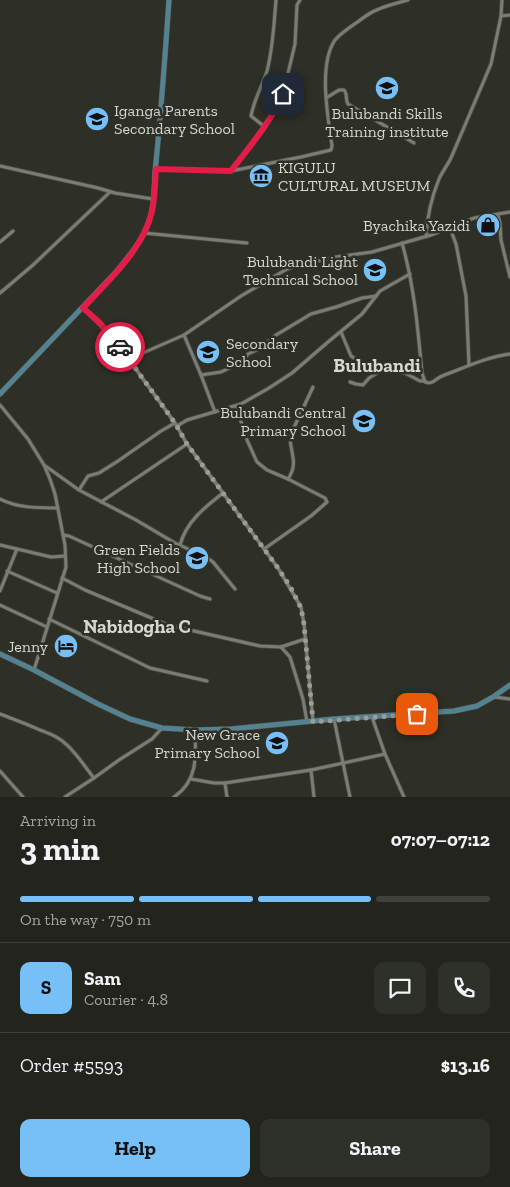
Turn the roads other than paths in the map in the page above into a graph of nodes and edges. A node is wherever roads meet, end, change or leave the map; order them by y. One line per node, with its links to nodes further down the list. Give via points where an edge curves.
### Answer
1 (169, 0): 12 (street)
2 (276, 0): 9 (street, via 267,70 251,116)
3 (300, 0): 9 (street, via 295,44 283,94)
4 (408, 0): 8 (street, via 367,15 336,40 327,63)
5 (502, 0): 7 (street)
6 (510, 15): 7 (street)
7 (501, 16): 21 (street, via 491,64 440,177)
8 (326, 99): 10 (street, via 344,90 348,104); 13 (street, via 331,150)
9 (265, 127): 13 (street)
10 (414, 143)
11 (0, 166): 14 (street)
12 (156, 169): 13 (street); 15 (street)
13 (231, 171)
14 (110, 192): 15 (street); 27 (street)
15 (153, 198): 20 (street)
16 (510, 212): 17 (street)
17 (493, 215): 18 (street, via 474,218); 26 (street, via 498,216 500,223)
18 (450, 228): 21 (street); 34 (street, via 466,296)
19 (13, 231): 22 (street)
20 (144, 233): 23 (street); 29 (street, via 133,252)
21 (426, 237): 24 (street)
22 (0, 242)
23 (247, 243)
24 (402, 243): 25 (street); 31 (street, via 287,269)
25 (410, 274): 28 (street); 38 (street)
26 (510, 277)
27 (0, 293)
28 (376, 296): 30 (street, via 362,314); 36 (street, via 311,314 236,365 221,372)
29 (83, 308): 33 (street); 40 (street)
30 (340, 332): 35 (street, via 351,356); 42 (street, via 292,373)
31 (184, 336): 33 (street); 36 (street)
32 (510, 354): 34 (street)
33 (130, 359): 44 (street)
34 (469, 366): 38 (street, via 435,382)
35 (382, 370): 37 (street, via 363,385); 38 (street, via 405,372)
36 (201, 375): 43 (street)
37 (350, 382)
38 (425, 382)
39 (313, 387): 47 (street, via 290,436 294,464)
40 (0, 394)
41 (0, 405): 46 (street)
42 (236, 406): 43 (street); 47 (street, via 256,462)
43 (215, 412): 44 (street)
44 (176, 425): 45 (street); 48 (street, via 88,476)
45 (187, 444): 49 (street); 51 (street)
46 (44, 465): 48 (street); 52 (street)
47 (288, 479): 57 (street, via 327,502)
48 (79, 490): 51 (street)
49 (223, 493): 55 (street, via 193,520); 57 (street)
50 (0, 499): 52 (street, via 27,507)
51 (101, 502): 55 (street)
52 (58, 508): 53 (street)
53 (63, 535): 58 (street); 64 (street)
54 (0, 545): 56 (street)
55 (180, 545): 61 (street, via 213,562)
56 (17, 548): 58 (street, via 51,557); 59 (street)
57 (264, 549): 68 (street, via 301,608)
58 (66, 556): 60 (street)
59 (7, 571): 62 (street); 63 (street)
60 (62, 578): 63 (street); 69 (street, via 168,625 260,646)
61 (235, 589)
62 (0, 591)
63 (56, 593): 66 (street)
64 (210, 598)
65 (0, 605): 67 (street)
66 (49, 619): 67 (street); 72 (street, via 150,668)
67 (47, 626): 71 (street)
68 (305, 640): 69 (street); 79 (street)
69 (281, 647): 79 (street, via 290,657)
70 (0, 654): 71 (street)
71 (34, 670): 80 (street, via 112,711)
72 (207, 681)
73 (510, 685): 74 (street)
74 (493, 697): 75 (street); 77 (street, via 477,706 454,711)
75 (510, 700)
76 (0, 714): 86 (street, via 60,739)
77 (372, 717): 78 (street); 82 (street)
78 (334, 719): 79 (street); 83 (street)
79 (310, 722): 81 (street)
80 (162, 728): 81 (street); 86 (street, via 152,739)
81 (195, 730): 87 (street)
82 (385, 754): 83 (street); 95 (street)
83 (344, 763): 84 (street); 94 (street)
84 (311, 770): 88 (street); 93 (street)
85 (0, 771): 89 (street)
86 (94, 778): 90 (street)
87 (191, 779): 88 (street); 91 (street)
88 (225, 783): 92 (street)
89 (23, 797)
90 (65, 797)
91 (174, 797)
92 (227, 797)
93 (314, 797)
94 (350, 797)
95 (404, 797)

